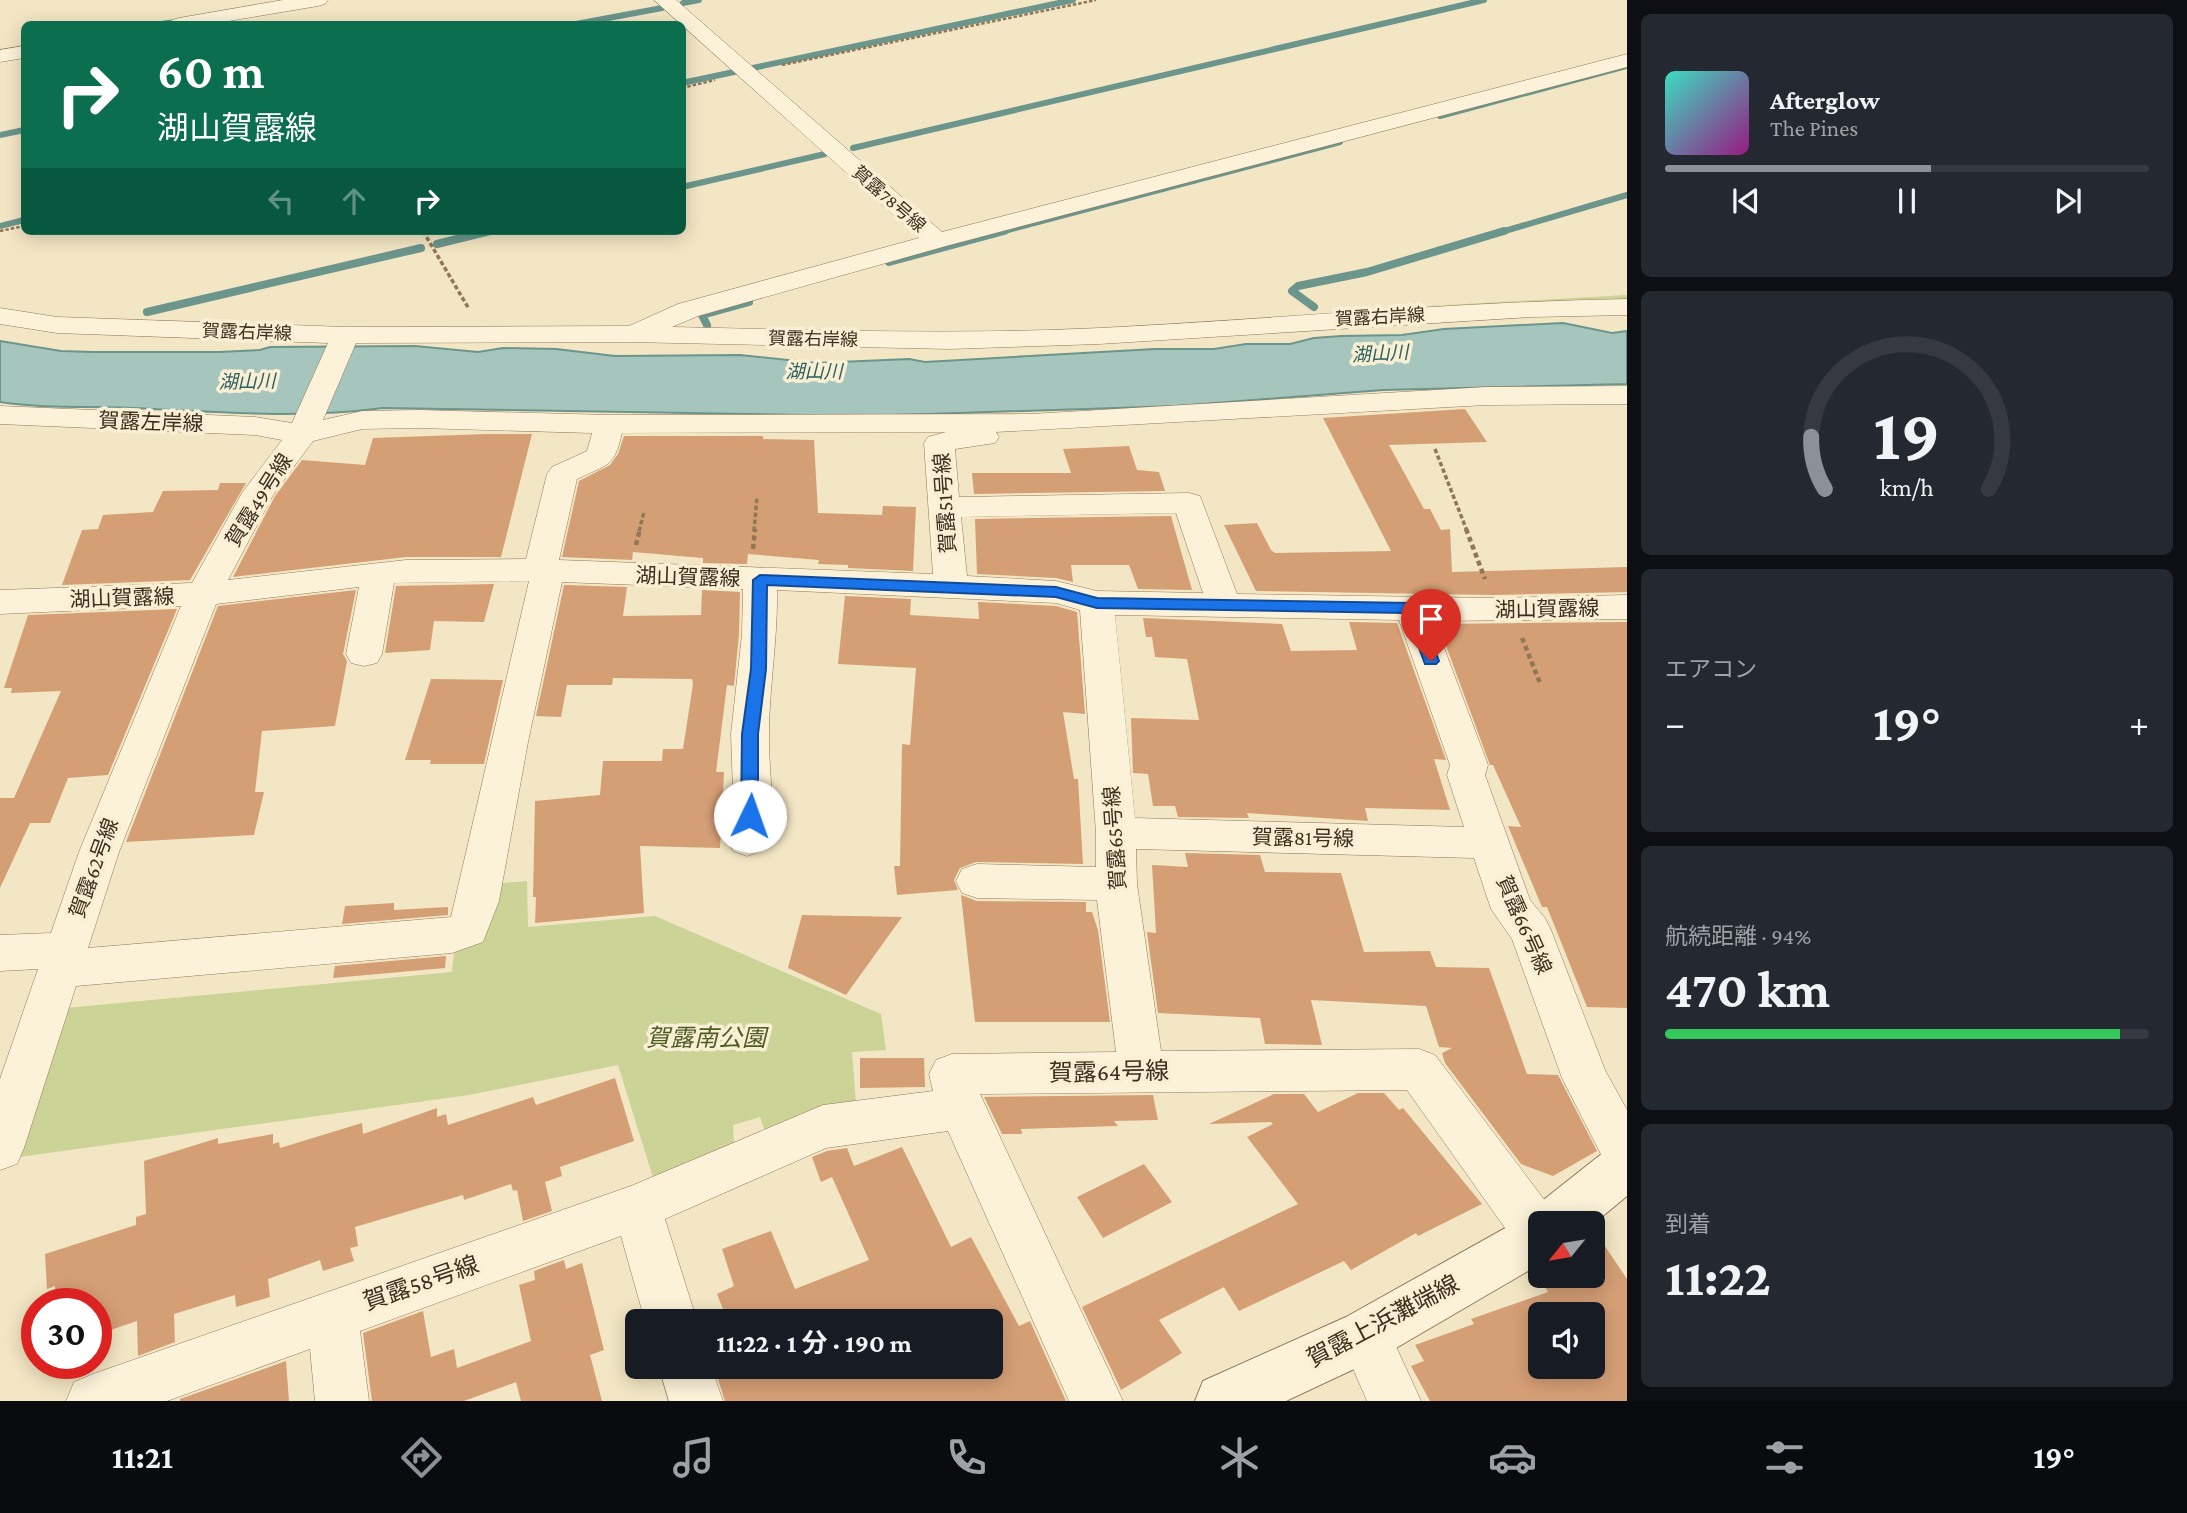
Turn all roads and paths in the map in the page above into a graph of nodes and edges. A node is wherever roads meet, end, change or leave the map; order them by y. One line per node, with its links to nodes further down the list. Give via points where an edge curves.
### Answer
1 (318, 0): 4 (street)
2 (664, 0): 8 (street, 賀露78号線)
3 (1096, 0): 8 (path)
4 (196, 21)
5 (21, 52): 6 (street)
6 (0, 56)
7 (1627, 60): 13 (street)
8 (746, 73): 9 (path); 13 (street, 賀露78号線)
9 (686, 87)
10 (21, 227): 11 (path)
11 (0, 231)
12 (425, 235): 17 (path, via 475,319)
13 (937, 241): 16 (street, 賀露78号線, via 688,310)
14 (1627, 307): 16 (street, 賀露右岸線, via 950,341)
15 (0, 316): 18 (street, 賀露右岸線, via 57,325)
16 (630, 334): 17 (street, 賀露右岸線)
17 (478, 336): 18 (street, 賀露右岸線)
18 (344, 339): 23 (street, 賀露49号線)
19 (1627, 395): 21 (street, via 1486,396)
20 (0, 415): 23 (street, 賀露左岸線, via 255,426)
21 (1031, 423): 22 (street); 26 (street, 賀露51号線, via 1034,436 939,443)
22 (609, 424): 23 (street, via 362,420); 27 (street, via 601,456 563,474)
23 (302, 434): 31 (street, 賀露49号線, via 258,493)
24 (1435, 449): 37 (path)
25 (757, 497): 29 (path)
26 (944, 507): 30 (street, 賀露51号線); 34 (street, via 1189,503)
27 (544, 571): 28 (street, 湖山賀露線); 29 (street, 湖山賀露線); 46 (street, via 478,901 468,930 452,935)
28 (379, 574): 31 (street, 湖山賀露線); 38 (street)
29 (756, 580): 30 (street, 湖山賀露線); 41 (street, via 759,669 750,734 752,791)
30 (951, 586): 33 (street, 湖山賀露線, via 1056,592)
31 (203, 594): 32 (street, 湖山賀露線); 46 (street, 賀露62号線, via 121,795)
32 (0, 603)
33 (1097, 603): 34 (street, 湖山賀露線); 40 (street, 賀露65号線)
34 (1224, 605): 36 (street, 湖山賀露線)
35 (1627, 607): 37 (street, 湖山賀露線)
36 (1412, 608): 37 (street, 湖山賀露線); 42 (street, 賀露66号線, via 1469,765 1466,775)
37 (1503, 610): 39 (path)
38 (364, 654)
39 (1540, 683)
40 (1116, 833): 42 (street, 賀露81号線); 44 (street, 賀露65号線)
41 (747, 840)
42 (1490, 843): 50 (street, 賀露66号線, via 1513,909 1530,930 1586,1078)
43 (977, 881): 44 (street)
44 (1116, 884): 47 (street, 賀露65号線)
45 (0, 953): 46 (street)
46 (62, 959): 49 (street, 賀露62号線)
47 (1141, 1072): 48 (street, 賀露64号線, via 952,1074); 54 (street, 賀露64号線, via 1419,1069)
48 (961, 1108): 52 (street, 賀露58号線, via 823,1127); 63 (street, 賀露64号線)
49 (0, 1148)
50 (1627, 1156)
51 (1627, 1165): 53 (street)
52 (637, 1207): 56 (street); 57 (street, 賀露58号線)
53 (1570, 1211)
54 (1528, 1219)
55 (1528, 1242): 58 (street, 賀露上浜灘端線)
56 (667, 1309)
57 (332, 1314): 60 (street, 賀露58号線); 61 (street)
58 (1365, 1336): 64 (street, 賀露上浜灘端線); 65 (street)
59 (689, 1379): 62 (street)
60 (93, 1401)
61 (342, 1401)
62 (696, 1401)
63 (1096, 1401)
64 (1223, 1401)
65 (1394, 1401)

